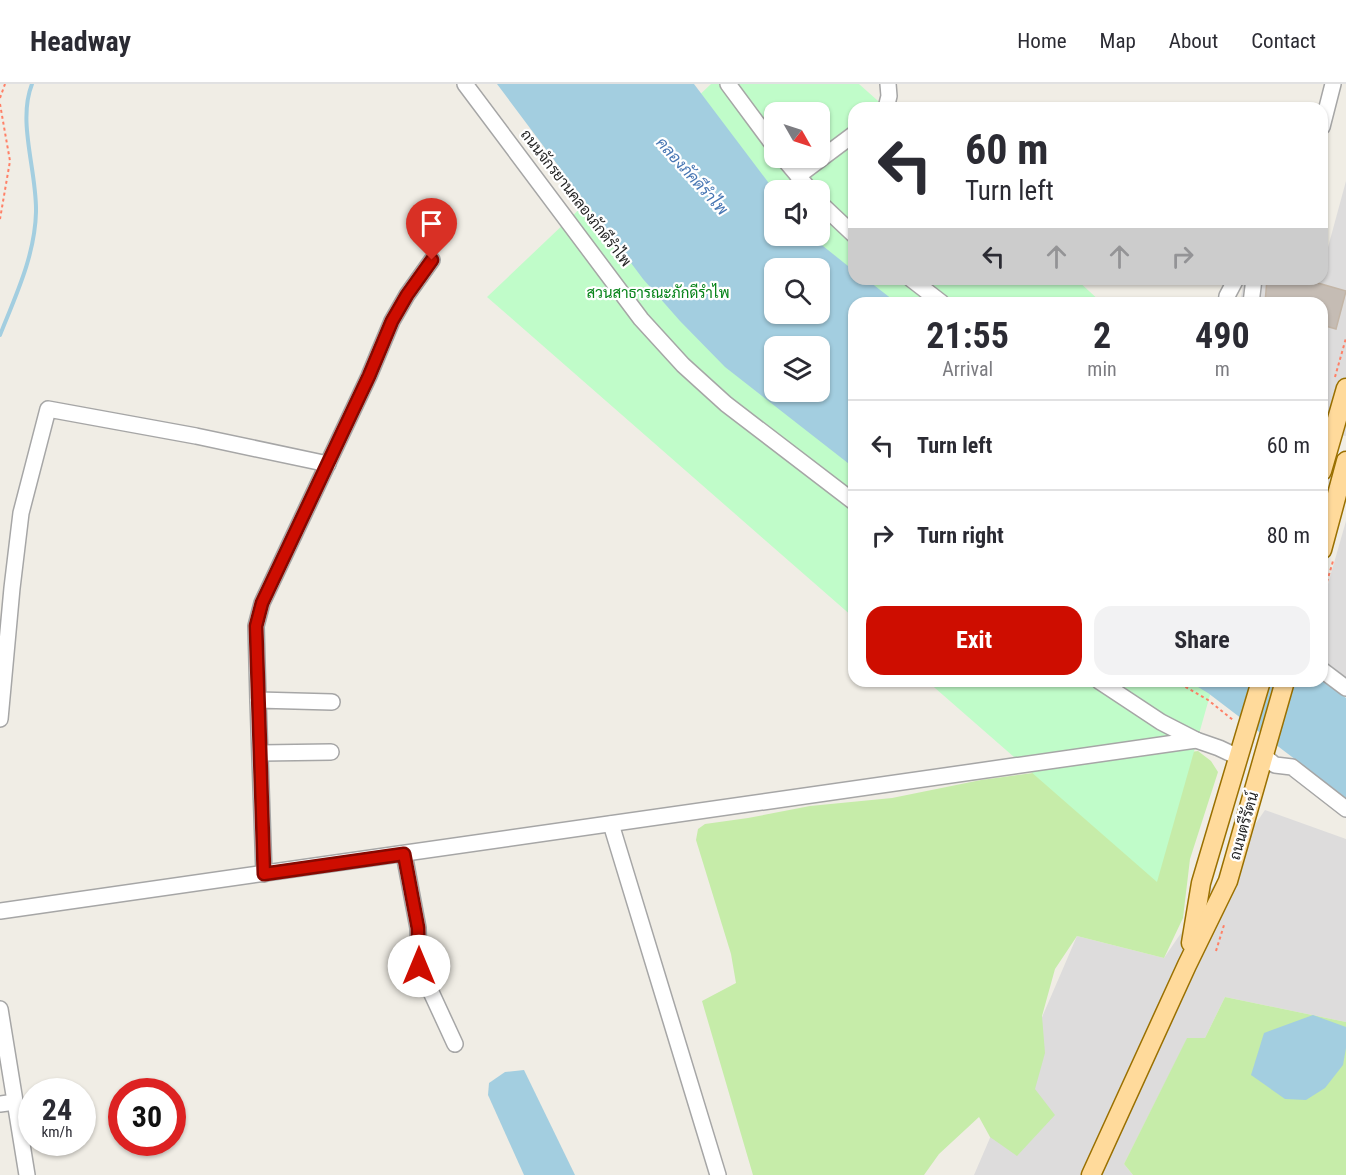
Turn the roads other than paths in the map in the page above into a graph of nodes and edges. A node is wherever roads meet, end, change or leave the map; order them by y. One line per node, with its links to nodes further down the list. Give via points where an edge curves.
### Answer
1 (465, 84): 21 (street, via 641,319 683,365 726,404)
2 (728, 84): 7 (street)
3 (888, 84): 5 (street)
4 (1333, 84): 6 (street)
5 (888, 102)
6 (1328, 104)
7 (764, 133)
8 (848, 138): 10 (street)
9 (791, 168): 10 (street)
10 (798, 176): 11 (street)
11 (801, 180)
12 (830, 212): 13 (street)
13 (848, 229)
14 (432, 260): 20 (street, via 392,321)
15 (919, 285): 16 (street)
16 (934, 297)
17 (1346, 388): 18 (main road)
18 (1328, 450)
19 (1346, 461): 22 (main road)
20 (328, 464): 28 (street, via 258,615); 30 (street, via 48,409 21,513)
21 (848, 496)
22 (1328, 528)
23 (1328, 674): 27 (street)
24 (1108, 687): 31 (street)
25 (1259, 687): 35 (main road, ถนนตรีรัตน์, via 1241,731)
26 (1283, 687): 34 (main road, ถนนตรีรัตน์)
27 (1346, 688)
28 (258, 700): 29 (street); 33 (street)
29 (332, 702)
30 (0, 718)
31 (1196, 740): 35 (street); 37 (street)
32 (331, 752): 33 (street)
33 (261, 753): 39 (street)
34 (1264, 756): 36 (street, via 1275,765 1292,767); 41 (main road, ถนนตรีรัตน์, via 1228,881)
35 (1238, 758): 41 (main road, ถนนตรีรัตน์, via 1201,883)
36 (1346, 808)
37 (612, 824): 38 (street); 46 (street)
38 (404, 854): 39 (street); 43 (street, via 418,928 419,966)
39 (264, 874): 40 (street)
40 (0, 911)
41 (1187, 965): 47 (main road, ถนนตรีรัตน์)
42 (0, 1009): 44 (street)
43 (455, 1044)
44 (8, 1103): 45 (street)
45 (27, 1175)
46 (718, 1175)
47 (1091, 1175)

